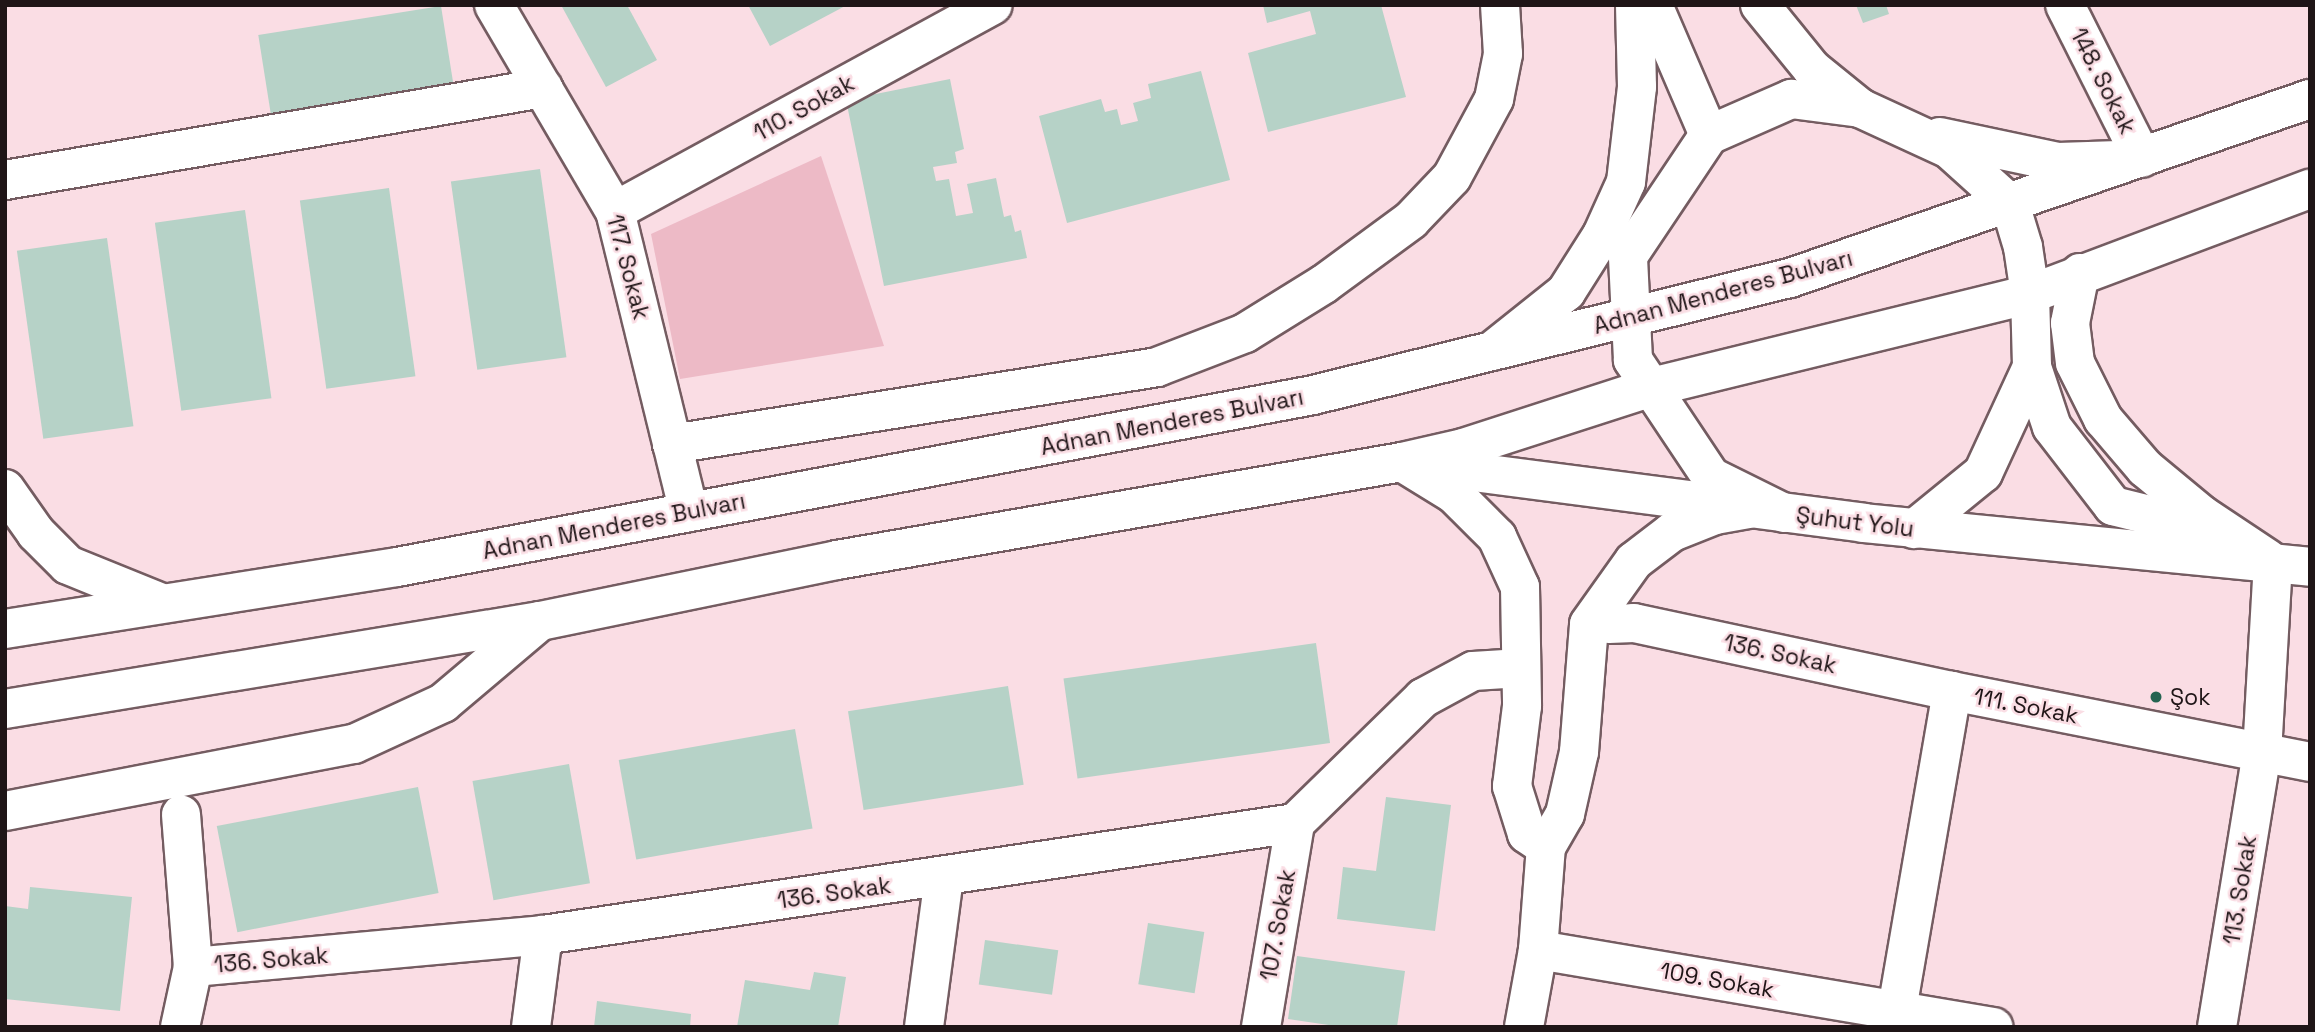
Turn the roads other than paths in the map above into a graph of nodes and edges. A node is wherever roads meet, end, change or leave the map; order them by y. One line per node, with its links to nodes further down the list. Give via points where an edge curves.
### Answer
1 (494, 5): 9 (main road, 117. Sokak)
2 (993, 5): 19 (main road, 110. Sokak)
3 (1500, 5): 26 (main road, via 1503,54 1494,99 1452,177 1411,220 1324,284 1245,333 1157,367)
4 (1635, 5): 23 (main road, via 1637,87 1626,182 1602,235 1566,292)
5 (1653, 5): 14 (main road)
6 (1750, 5): 10 (main road)
7 (1760, 5): 12 (main road, via 1812,69)
8 (2065, 5): 15 (main road, 148. Sokak)
9 (542, 88): 16 (main road); 19 (main road, 117. Sokak)
10 (1791, 99): 12 (main road); 14 (main road)
11 (2310, 99): 15 (main road, Adnan Menderes Bulvarı)
12 (1860, 108): 13 (main road)
13 (1913, 130): 15 (main road, via 2058,162); 18 (main road, via 1949,149)
14 (1709, 135): 22 (main road, via 1628,256)
15 (2142, 158): 18 (main road, Adnan Menderes Bulvarı)
16 (5, 180)
17 (2310, 189): 20 (main road)
18 (2010, 204): 21 (main road); 22 (main road, Adnan Menderes Bulvarı, via 1790,278)
19 (615, 211): 26 (main road, 117. Sokak)
20 (2080, 273): 21 (main road); 32 (main road, via 2070,323 2075,363 2103,419 2145,468)
21 (2031, 294): 24 (main road); 25 (main road)
22 (1630, 317): 23 (main road, Adnan Menderes Bulvarı); 25 (main road, via 1633,360)
23 (1492, 351): 30 (main road, Adnan Menderes Bulvarı, via 1313,395)
24 (2032, 367): 31 (main road, via 1983,473); 32 (main road, via 2052,427 2113,506)
25 (1652, 387): 27 (main road, via 1463,448); 29 (main road, via 1711,477)
26 (672, 444): 30 (main road, 117. Sokak)
27 (1402, 462): 29 (main road, Şuhut Yolu); 36 (main road, via 838,560); 39 (main road, via 1454,494 1496,537 1520,587)
28 (5, 489): 35 (main road, via 36,533 68,565)
29 (1767, 511): 31 (main road, Şuhut Yolu); 47 (main road, via 1715,515 1672,532 1634,561 1603,599 1589,624 1574,784 1565,814)
30 (689, 512): 35 (main road, Adnan Menderes Bulvarı)
31 (1914, 529): 33 (main road, Şuhut Yolu)
32 (2233, 536): 33 (main road)
33 (2273, 562): 34 (main road, Şuhut Yolu); 42 (main road, 113. Sokak)
34 (2310, 567)
35 (164, 604): 38 (main road, Adnan Menderes Bulvarı)
36 (540, 621): 41 (main road); 44 (main road, via 443,703 354,744)
37 (1609, 624): 40 (main road, 136. Sokak, via 1634,623)
38 (5, 629)
39 (1521, 668): 46 (main road, via 1473,671 1423,698); 47 (main road, via 1522,706 1512,786 1527,834)
40 (1952, 691): 42 (main road, 111. Sokak); 52 (main road, 111. Sokak)
41 (5, 709)
42 (2262, 752): 43 (main road, 111. Sokak); 59 (main road, 113. Sokak)
43 (2310, 762)
44 (5, 811)
45 (181, 814): 51 (main road)
46 (1296, 823): 48 (main road, 136. Sokak); 56 (main road, 107. Sokak)
47 (1546, 847): 50 (main road)
48 (944, 877): 49 (main road, 136. Sokak); 55 (main road)
49 (543, 935): 51 (main road, 136. Sokak); 54 (main road)
50 (1538, 950): 52 (main road, 109. Sokak); 57 (main road)
51 (193, 967): 53 (main road)
52 (1895, 1018): 58 (main road, 109. Sokak)
53 (180, 1027)
54 (531, 1027)
55 (924, 1027)
56 (1261, 1027)
57 (1524, 1027)
58 (1994, 1027)
59 (2217, 1027)

